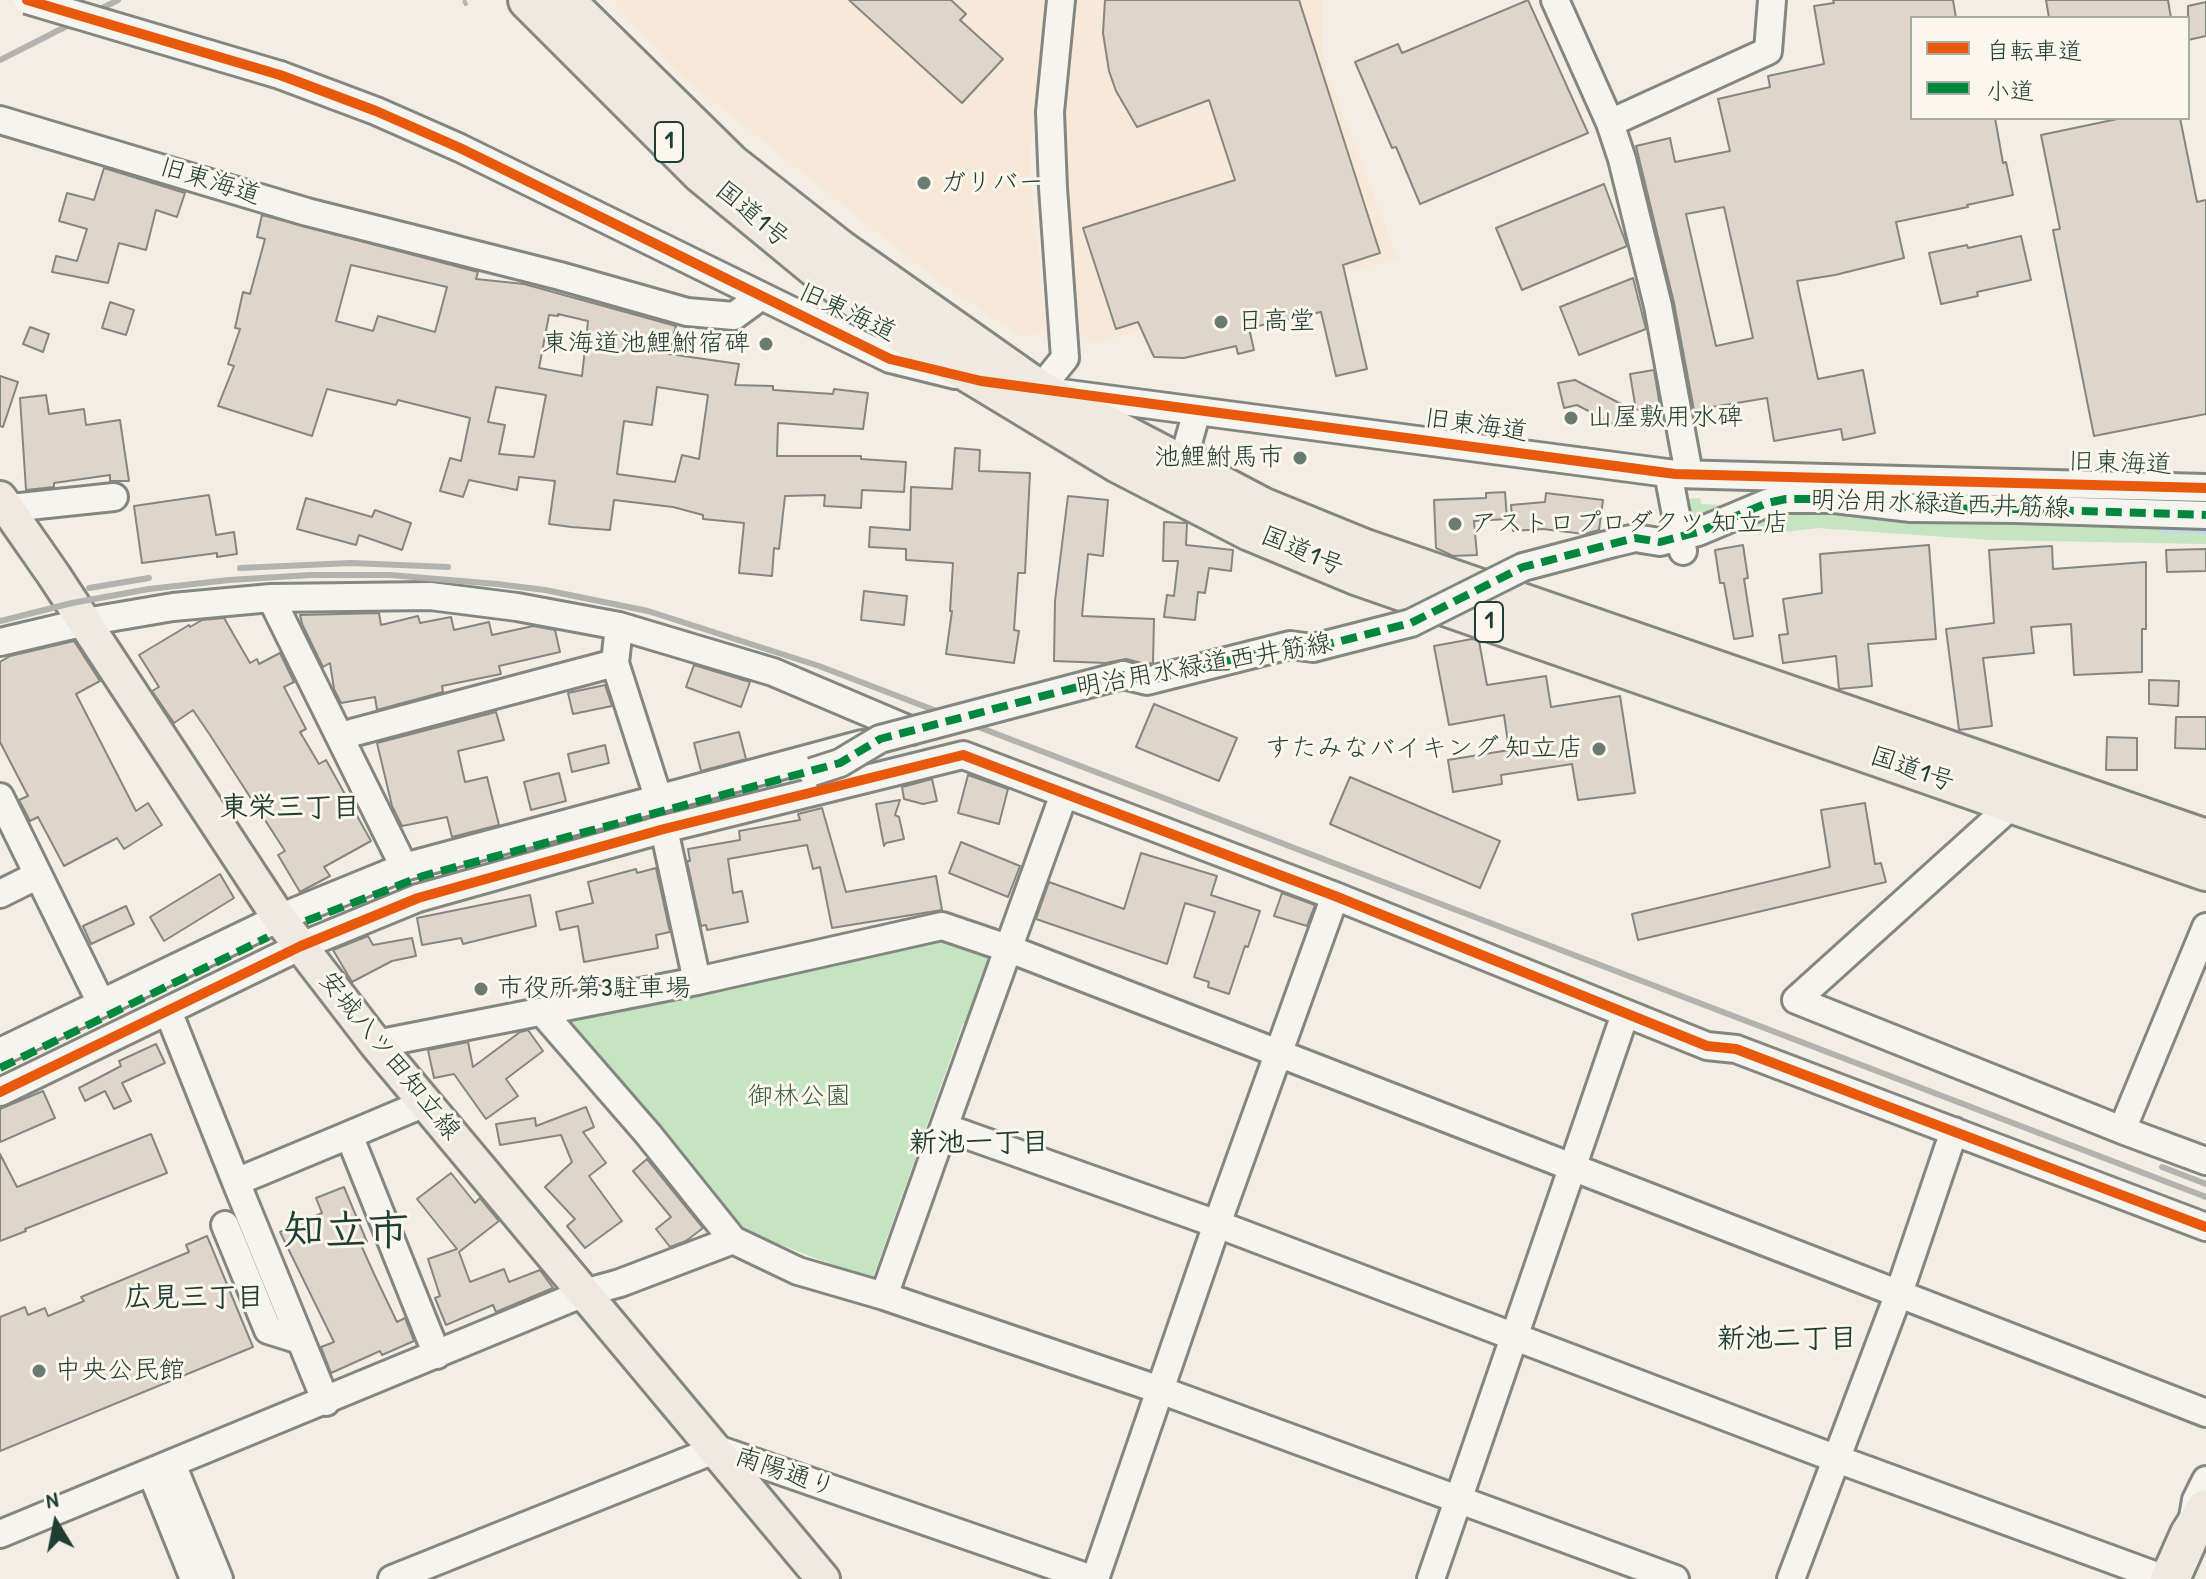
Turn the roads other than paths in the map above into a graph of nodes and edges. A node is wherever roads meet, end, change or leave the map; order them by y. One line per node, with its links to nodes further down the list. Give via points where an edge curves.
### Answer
1 (27, 0): 10 (street, bridge, via 280,75 376,111)
2 (528, 0): 9 (highway, 国道1号 / 1, via 701,173)
3 (564, 0): 9 (highway, 国道1号 / 1)
4 (1061, 0): 12 (street, via 1050,112 1065,358)
5 (1555, 0): 8 (street)
6 (1772, 0): 8 (street, via 1768,51)
7 (0, 120): 10 (street, 旧東海道, via 307,212 687,312 734,316)
8 (1610, 123): 15 (street, via 1658,306)
9 (830, 260): 11 (highway, 国道1号 / 1, via 898,330); 12 (highway, 国道1号 / 1)
10 (760, 297): 11 (street, 旧東海道, via 890,359)
11 (981, 381): 12 (street, 旧東海道); 30 (highway, 国道1号 / 1, via 1118,463 1250,531 1343,569)
12 (1039, 390): 13 (street, 旧東海道); 14 (highway, 国道1号 / 1)
13 (1197, 411): 14 (street, via 1188,443); 15 (street, 旧東海道)
14 (1197, 472): 32 (highway, 国道1号 / 1, via 1262,507 1365,549)
15 (1678, 474): 16 (street, 旧東海道); 20 (street)
16 (2206, 488)
17 (114, 497): 18 (street)
18 (2, 505): 22 (main road, 安城八ツ田知立線)
19 (2206, 515): 20 (street, 明治用水緑道西井筋線, via 1911,508 1786,499 1698,532)
20 (1682, 545): 39 (street, 明治用水緑道西井筋線, bridge, via 1635,538 1614,543 1523,567 1411,623 1313,648 1290,645 1147,681 1123,675 880,739 840,763 812,772 423,876)
21 (271, 598): 22 (street); 23 (street, via 430,596); 26 (street)
22 (85, 622): 24 (street); 39 (main road, 安城八ツ田知立線)
23 (619, 626): 25 (street); 29 (street, via 773,672 912,731)
24 (0, 642)
25 (615, 663): 26 (street); 29 (street)
26 (340, 736): 33 (street)
27 (1064, 794): 31 (street, via 963,755); 37 (street); 40 (street)
28 (0, 797): 35 (street)
29 (658, 797): 33 (street)
30 (2012, 805): 34 (highway, 国道1号 / 1); 53 (street, via 1796,1000)
31 (664, 829): 39 (street); 41 (street)
32 (2206, 839)
33 (404, 867): 39 (street)
34 (2206, 871)
35 (38, 875): 36 (street); 42 (street)
36 (0, 894)
37 (1335, 896): 45 (street); 48 (street)
38 (2206, 927): 53 (street)
39 (289, 931): 42 (street); 43 (street); 46 (main road, 安城八ツ田知立線); 49 (street, 明治用水緑道西井筋線)
40 (1007, 948): 41 (street, via 942,926); 48 (street); 52 (street)
41 (697, 981): 44 (street)
42 (101, 1003): 47 (street)
43 (168, 1011): 50 (street); 58 (street)
44 (542, 1012): 46 (street); 62 (street)
45 (1625, 1014): 54 (street, via 1707,1046 1736,1049); 57 (street)
46 (376, 1044): 51 (main road, 安城八ツ田知立線)
47 (0, 1052)
48 (1277, 1054): 57 (street); 59 (street)
49 (0, 1068)
50 (0, 1092)
51 (425, 1103): 55 (street); 63 (main road, 安城八ツ田知立線)
52 (944, 1127): 59 (street); 65 (street)
53 (2122, 1130): 56 (street)
54 (1954, 1131): 61 (street); 64 (street)
55 (349, 1135): 58 (street); 68 (street)
56 (2206, 1161)
57 (1573, 1167): 64 (street); 66 (street)
58 (236, 1182): 67 (street)
59 (1217, 1224): 66 (street); 69 (street)
60 (225, 1225): 67 (street, via 268,1330)
61 (2206, 1227)
62 (733, 1240): 63 (street); 65 (street, via 798,1271)
63 (584, 1293): 68 (street); 72 (main road, 安城八ツ田知立線)
64 (1899, 1293): 71 (street); 73 (street)
65 (884, 1296): 69 (street)
66 (1515, 1338): 73 (street); 76 (street)
67 (300, 1340): 70 (street)
68 (437, 1355): 70 (street)
69 (1160, 1390): 76 (street); 83 (street)
70 (326, 1402): 74 (street)
71 (2206, 1413)
72 (717, 1449): 81 (street, 南陽通り); 82 (main road, 安城八ツ田知立線); 83 (street, 南陽通り)
73 (1837, 1459): 86 (street); 87 (street)
74 (161, 1468): 78 (street); 79 (street); 80 (street)
75 (2206, 1480): 77 (street, via 2196,1500)
76 (1458, 1500): 84 (street); 85 (street)
77 (2201, 1530): 87 (highway); 88 (highway)
78 (0, 1534)
79 (194, 1579)
80 (219, 1579)
81 (392, 1579)
82 (823, 1579)
83 (1094, 1579)
84 (1431, 1579)
85 (1675, 1579)
86 (1791, 1579)
87 (2167, 1579)
88 (2193, 1579)

